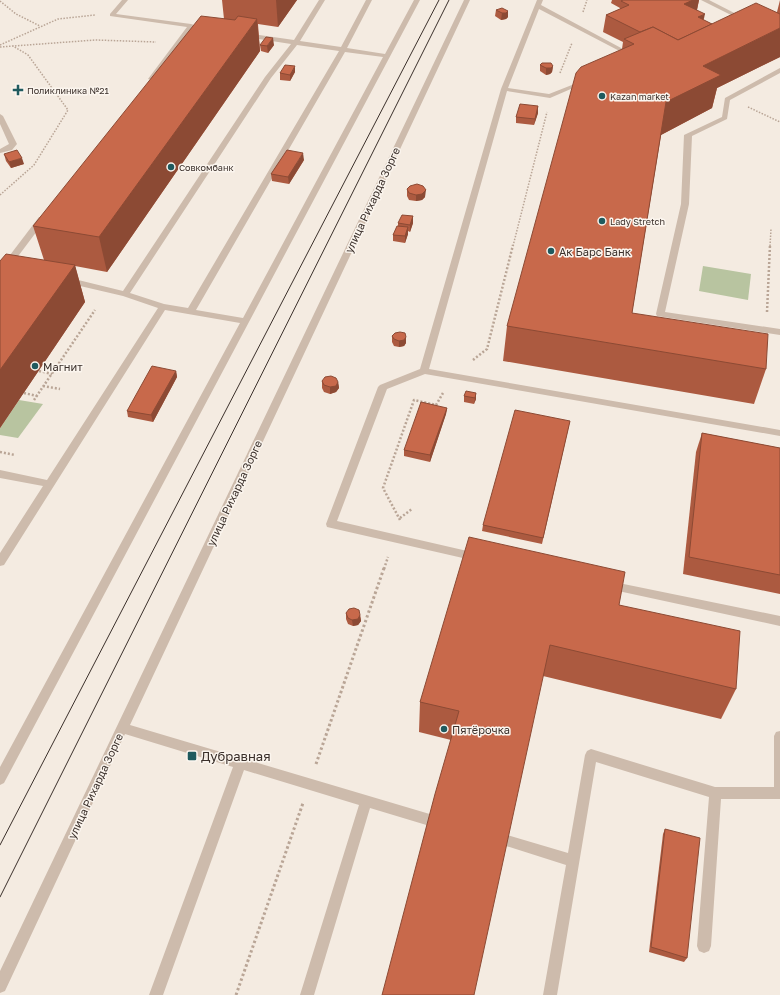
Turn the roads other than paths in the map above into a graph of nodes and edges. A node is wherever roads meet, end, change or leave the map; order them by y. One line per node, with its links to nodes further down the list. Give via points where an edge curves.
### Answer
1 (125, 0): 9 (street, via 112,15)
2 (322, 0): 12 (street)
3 (369, 0): 13 (street)
4 (417, 0): 14 (street)
5 (467, 0): 38 (street, улица Рихарда Зорге)
6 (704, 0): 8 (street)
7 (539, 3): 15 (street, via 579,28 638,59); 19 (street)
8 (752, 23)
9 (191, 26): 10 (street); 18 (street)
10 (206, 29)
11 (236, 33): 12 (street)
12 (296, 42): 13 (street); 25 (street, via 268,77)
13 (342, 49): 14 (street); 27 (street)
14 (387, 56): 28 (street)
15 (630, 62)
16 (780, 70): 29 (street, via 727,99 725,118 688,135 685,204 660,314)
17 (594, 77): 19 (street, via 550,96)
18 (145, 86)
19 (504, 89): 30 (street)
20 (0, 116): 21 (street, via 13,144)
21 (0, 151)
22 (50, 210): 23 (street)
23 (7, 266)
24 (58, 278): 25 (street)
25 (125, 294): 26 (street)
26 (162, 307): 27 (street); 33 (street)
27 (190, 312): 28 (street)
28 (246, 321): 42 (street)
29 (780, 332)
30 (424, 371): 31 (street); 34 (street, via 383,387 331,524)
31 (780, 433)
32 (1, 476): 33 (street)
33 (49, 484): 35 (street)
34 (484, 558)
35 (0, 562)
36 (599, 582): 37 (street)
37 (780, 621)
38 (122, 728): 41 (street); 49 (street, улица Рихарда Зорге)
39 (780, 736): 40 (street)
40 (780, 755): 43 (street, via 780,793)
41 (240, 764): 44 (street); 50 (street)
42 (0, 779)
43 (716, 793): 47 (street, via 591,755); 48 (street)
44 (366, 802): 45 (street); 51 (street)
45 (433, 822)
46 (507, 841): 47 (street)
47 (574, 861): 52 (street)
48 (704, 946)
49 (0, 986)
50 (156, 995)
51 (307, 995)
52 (550, 995)

